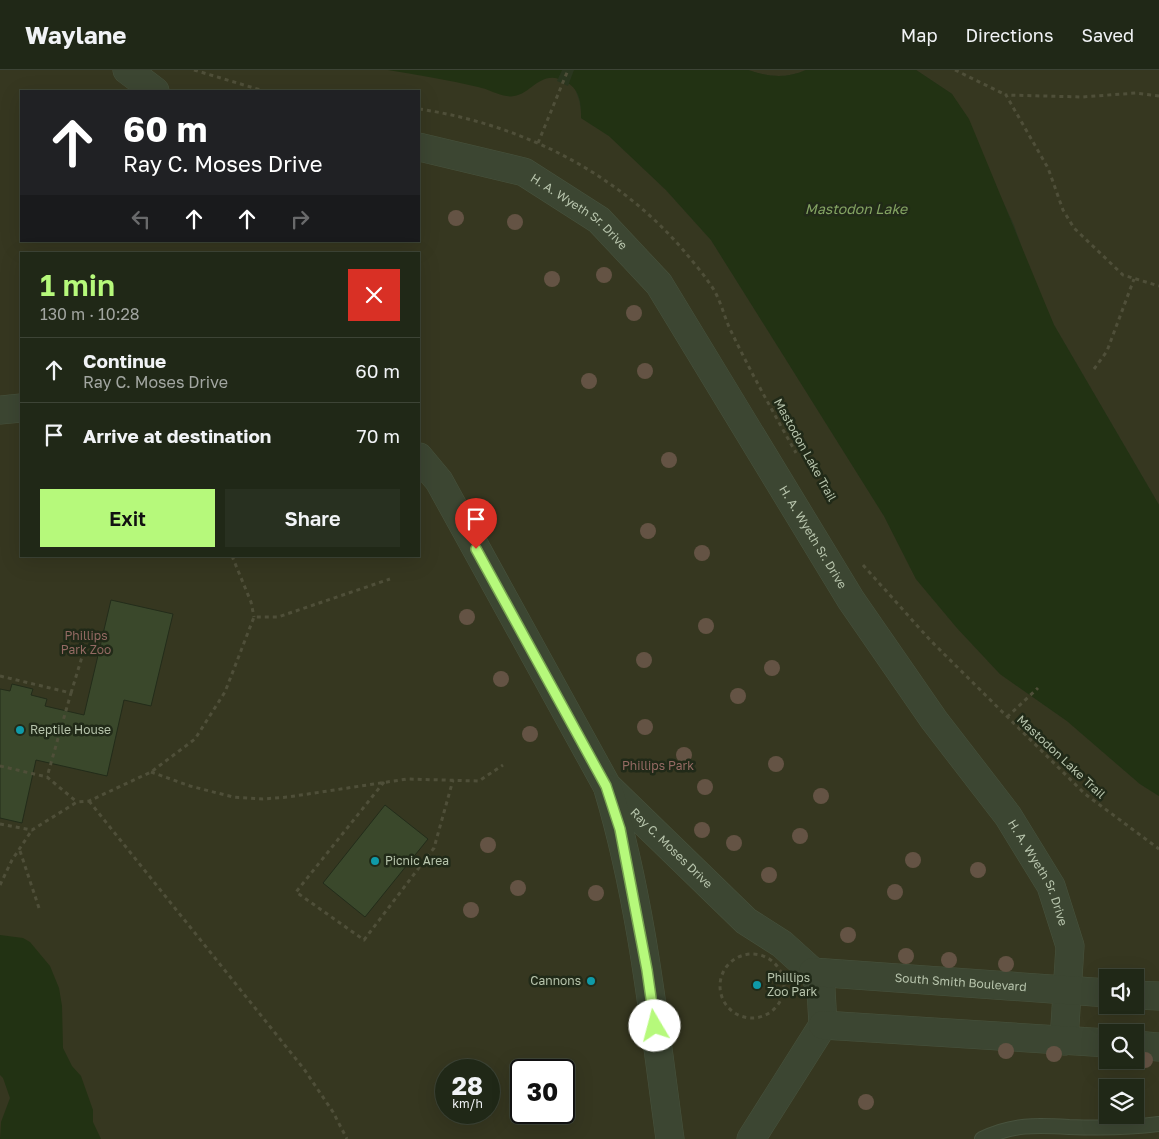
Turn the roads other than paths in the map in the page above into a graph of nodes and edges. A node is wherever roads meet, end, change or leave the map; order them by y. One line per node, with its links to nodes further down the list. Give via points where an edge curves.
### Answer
1 (127, 70): 2 (street)
2 (154, 90)
3 (420, 148): 9 (street, H. A. Wyeth Sr. Drive, via 524,172 599,220 659,284 851,600 934,720 1008,816 1052,886 1070,946)
4 (20, 408): 5 (street)
5 (0, 410)
6 (420, 458): 7 (street, Ray C. Moses Drive, via 439,481)
7 (606, 786): 8 (street, Ray C. Moses Drive, via 746,922 782,944); 19 (street, via 620,829 647,970)
8 (813, 972): 9 (street, South Smith Boulevard); 13 (street, Ray C. Moses Drive, via 821,989)
9 (1068, 991): 10 (street, South Smith Boulevard); 14 (street, H. A. Wyeth Sr. Drive)
10 (1099, 993)
11 (1144, 995): 12 (street)
12 (1159, 996)
13 (823, 1026): 14 (street); 20 (street)
14 (1064, 1041): 15 (street)
15 (1099, 1043)
16 (1144, 1046): 17 (street)
17 (1159, 1047)
18 (1159, 1124): 21 (lane, via 1111,1127 1041,1124 996,1132)
19 (670, 1139)
20 (751, 1139)
21 (982, 1139)

